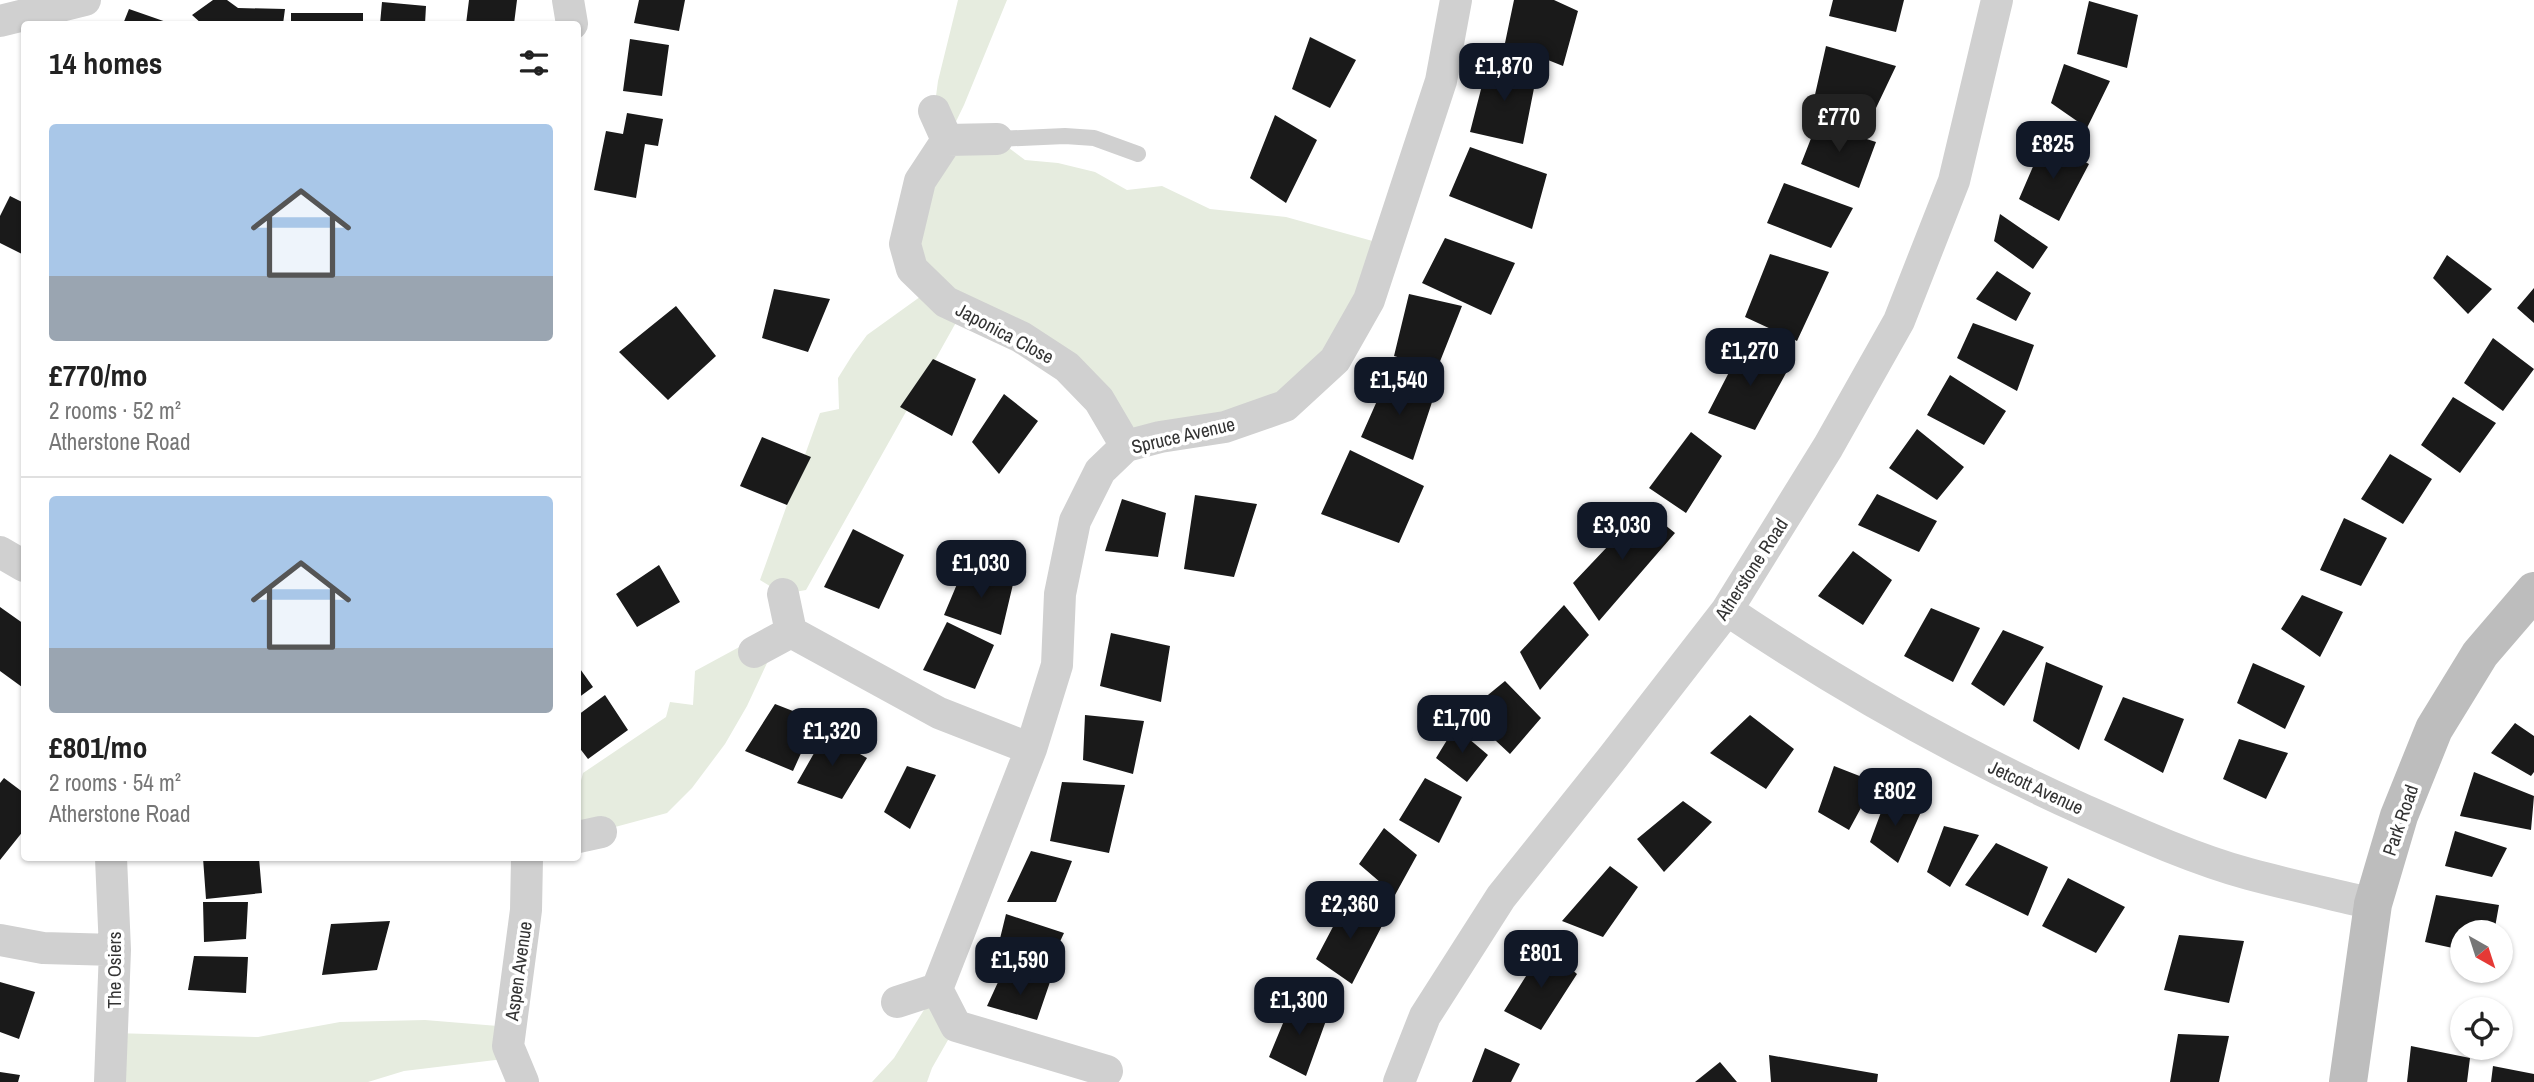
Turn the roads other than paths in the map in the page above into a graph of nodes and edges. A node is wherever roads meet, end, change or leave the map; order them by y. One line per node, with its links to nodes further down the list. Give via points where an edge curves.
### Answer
1 (85, 0): 5 (street)
2 (568, 0): 6 (street)
3 (1456, 0): 11 (street, Spruce Avenue, via 1441,80 1369,300 1335,360 1285,406 1224,427)
4 (1997, 0): 16 (street, Atherstone Road, via 1955,181 1899,321)
5 (0, 21)
6 (572, 21)
7 (934, 111): 9 (street)
8 (997, 139): 9 (street); 10 (lane, via 1094,138)
9 (947, 140): 11 (street, Japonica Close, via 920,181 905,244 912,269 946,302 1021,337 1067,366 1099,400)
10 (1139, 154)
11 (1126, 446): 19 (street, Spruce Avenue, via 1100,471 1075,521 1060,594 1058,665)
12 (0, 552): 13 (street)
13 (21, 563)
14 (2534, 591): 22 (street, Park Road, via 2480,654 2434,729 2399,816)
15 (783, 594): 17 (street)
16 (1727, 610): 22 (street, Jetcott Avenue, via 1861,696 2024,783 2132,831 2247,874); 30 (street, Atherstone Road, via 1501,897 1425,1016)
17 (791, 632): 18 (street); 19 (street, via 939,713)
18 (754, 652)
19 (1031, 749): 25 (street, Spruce Avenue)
20 (111, 861): 24 (street, The Osiers)
21 (527, 861): 29 (street, Aspen Avenue, via 526,910 508,1046)
22 (2373, 904): 31 (street, Park Road)
23 (0, 940): 24 (street, via 43,948)
24 (115, 950): 28 (street, The Osiers)
25 (937, 989): 26 (street); 27 (street, via 956,1026)
26 (897, 1002)
27 (1107, 1071)
28 (110, 1082)
29 (523, 1082)
30 (1399, 1082)
31 (2348, 1082)

